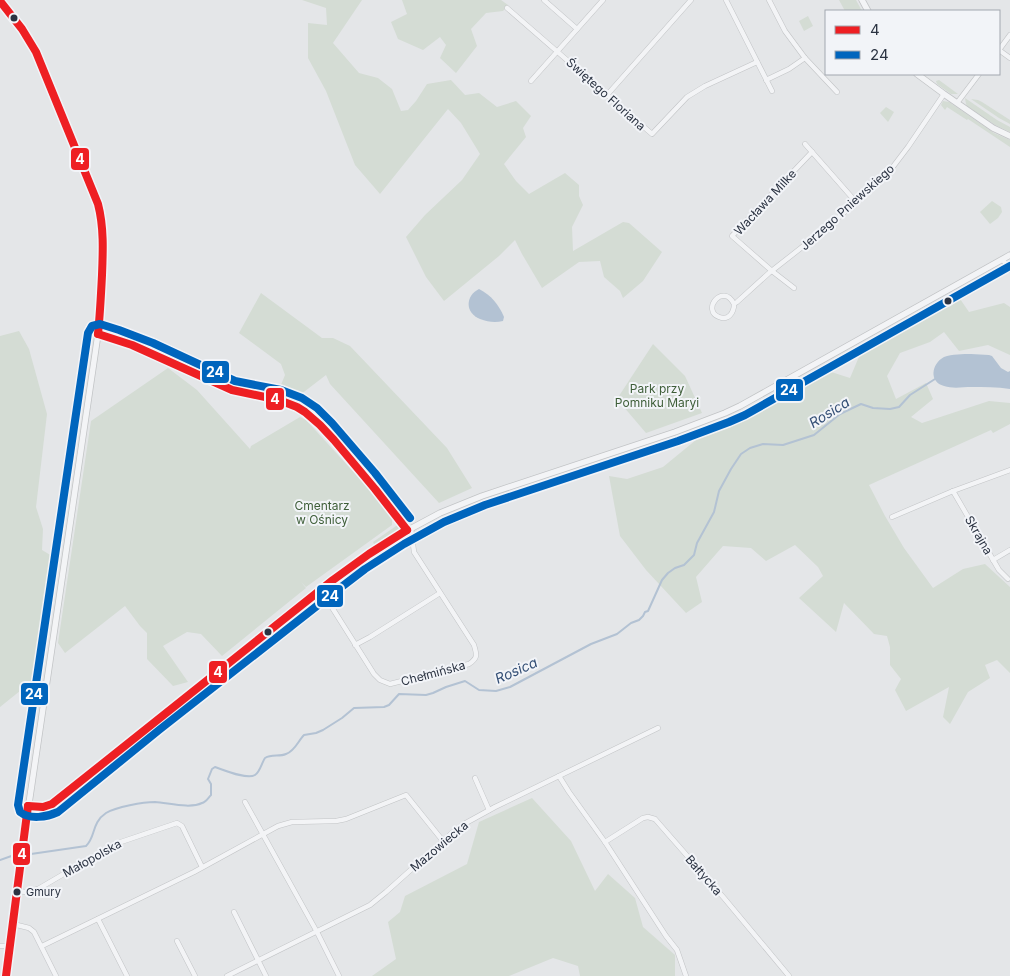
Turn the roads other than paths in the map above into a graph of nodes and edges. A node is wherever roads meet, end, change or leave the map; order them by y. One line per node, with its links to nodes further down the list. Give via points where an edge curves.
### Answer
1 (544, 0): 8 (street)
2 (603, 0): 8 (street)
3 (691, 0): 21 (street)
4 (726, 0): 13 (street)
5 (769, 0): 12 (street, via 785,31)
6 (0, 1): 33 (street, via 36,52 98,204 102,246)
7 (507, 8): 11 (street, Świętego Floriana)
8 (577, 30): 11 (street)
9 (1010, 35): 10 (street)
10 (1000, 49)
11 (558, 51): 17 (street); 21 (street, Świętego Floriana)
12 (805, 58): 16 (street); 19 (street)
13 (757, 62): 16 (street); 21 (street, Świętego Floriana, via 687,98 652,134)
14 (918, 75): 20 (street)
15 (978, 75): 22 (street)
16 (766, 80): 18 (street)
17 (531, 81)
18 (772, 92)
19 (836, 92)
20 (944, 94): 22 (street); 26 (street, Jerzego Pniewskiego, via 895,166)
21 (607, 95)
22 (957, 103): 23 (street)
23 (1010, 136)
24 (805, 144): 25 (street)
25 (812, 152): 26 (street); 30 (street, Wacława Milke, via 732,236)
26 (856, 202): 30 (street, Jerzego Pniewskiego)
27 (1010, 255): 28 (street)
28 (1003, 260): 29 (street); 37 (street, via 725,413 474,499)
29 (1010, 270)
30 (772, 271): 31 (street, Wacława Milke); 32 (street, Jerzego Pniewskiego)
31 (794, 288)
32 (734, 304): 32 (street, Jerzego Pniewskiego, via 730,298 720,296 714,300 712,310 719,318 726,318 732,314)
33 (98, 334): 37 (street, via 127,343 222,386 275,398 300,408 332,438); 48 (street)
34 (1010, 470): 35 (street)
35 (953, 490): 36 (street); 39 (street, Skrajna)
36 (892, 517)
37 (409, 529): 41 (street); 42 (street, Chełmińska, via 414,552)
38 (1010, 550): 39 (street)
39 (994, 560): 40 (street, Skrajna)
40 (1008, 579)
41 (321, 590): 43 (street, Chełmińska); 48 (street, via 52,804 43,808)
42 (440, 593): 43 (street); 43 (street, Chełmińska, via 474,646 477,654 469,664 390,684 374,674)
43 (355, 645)
44 (658, 728): 45 (street, Mazowiecka)
45 (559, 776): 49 (street, Mazowiecka); 52 (street)
46 (475, 778): 49 (street)
47 (245, 802): 50 (street)
48 (28, 806): 54 (street)
49 (489, 810): 51 (street, Mazowiecka)
50 (262, 834): 51 (street, via 292,822 346,819 406,795); 53 (street); 58 (street)
51 (443, 841): 58 (street, Mazowiecka, via 376,900)
52 (605, 842): 71 (street, via 677,950); 72 (street, Bałtycka, via 643,818 655,819)
53 (202, 867): 54 (street, Małopolska, via 182,826 177,823 114,844 38,889); 56 (street)
54 (17, 891): 57 (street)
55 (234, 912): 63 (street)
56 (98, 919): 62 (street); 66 (street)
57 (13, 924): 61 (street); 62 (street, via 29,928)
58 (317, 932): 63 (street, Mazowiecka); 70 (street)
59 (177, 941): 67 (street)
60 (0, 946): 61 (street)
61 (10, 946): 64 (street)
62 (42, 946): 65 (street)
63 (259, 960): 68 (street, Mazowiecka); 69 (street)
64 (6, 976)
65 (56, 976)
66 (127, 976)
67 (195, 976)
68 (227, 976)
69 (266, 976)
70 (340, 976)
71 (686, 976)
72 (789, 976)

